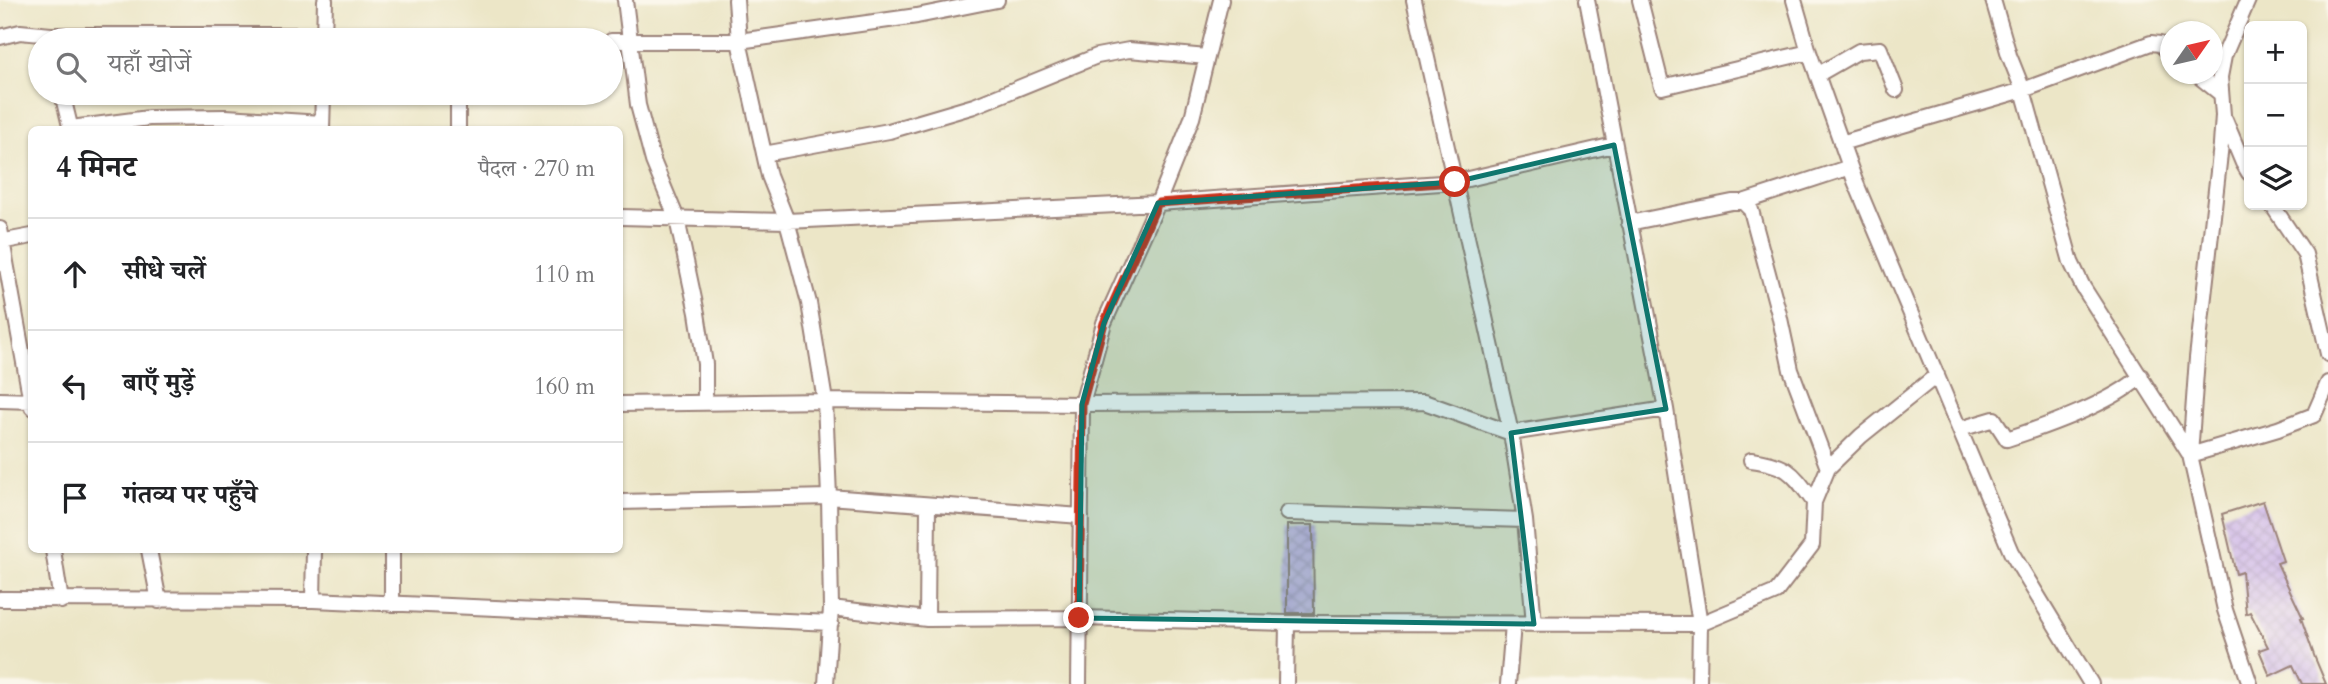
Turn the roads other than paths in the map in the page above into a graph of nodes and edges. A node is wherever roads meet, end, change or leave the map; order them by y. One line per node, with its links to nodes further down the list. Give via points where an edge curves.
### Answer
1 (325, 0): 12 (street)
2 (625, 0): 16 (street)
3 (736, 0): 17 (street)
4 (997, 0): 17 (street)
5 (1221, 0): 20 (street)
6 (1414, 0): 39 (street)
7 (1587, 0): 35 (street)
8 (1640, 0): 19 (street, via 1662,88)
9 (1794, 0): 19 (street)
10 (1993, 0): 24 (street)
11 (2248, 0): 25 (street, via 2224,56)
12 (325, 28)
13 (28, 34): 14 (street)
14 (0, 37)
15 (623, 41): 16 (street)
16 (630, 41): 17 (street); 44 (street, via 638,105 653,161)
17 (740, 41): 36 (street)
18 (2160, 44): 24 (street, via 2151,43)
19 (1809, 52): 21 (street)
20 (1207, 57): 36 (street, via 1129,50 1097,56 974,106 889,131); 41 (street, via 1192,118)
21 (1817, 75): 23 (street, via 1859,51 1880,49); 34 (street)
22 (2208, 84): 25 (street)
23 (1896, 90)
24 (2023, 90): 34 (street); 51 (street, via 2071,262)
25 (2221, 94): 29 (street)
26 (65, 105): 30 (street)
27 (323, 105): 32 (street)
28 (458, 105): 33 (street)
29 (2223, 116): 37 (street); 63 (street)
30 (70, 126)
31 (92, 126): 32 (street, via 149,118 226,117)
32 (322, 126)
33 (458, 126)
34 (1841, 143): 38 (street)
35 (1614, 145): 39 (street); 46 (street)
36 (764, 154): 45 (street)
37 (2244, 165)
38 (1850, 167): 40 (street); 50 (street)
39 (1455, 182): 41 (street); 62 (street)
40 (1743, 202): 46 (street); 65 (street, via 1751,210 1791,370)
41 (1158, 203): 45 (street); 59 (street, via 1104,323)
42 (2275, 210): 49 (street, via 2305,254)
43 (623, 217): 44 (street)
44 (677, 219): 45 (street); 57 (street, via 705,364)
45 (787, 221): 55 (street, via 809,303)
46 (1629, 223): 60 (street)
47 (28, 236): 48 (street)
48 (1, 237): 53 (street)
49 (2327, 350): 52 (street)
50 (1937, 375): 61 (street); 65 (street)
51 (2141, 376): 61 (street, via 2129,388 2007,439 1994,419); 63 (street)
52 (2328, 382): 63 (street, via 2314,415)
53 (28, 386)
54 (0, 400): 56 (street)
55 (825, 401): 57 (street); 59 (street); 66 (street)
56 (28, 403)
57 (705, 403): 58 (street)
58 (623, 404)
59 (1082, 404): 62 (street, via 1424,402); 71 (street)
60 (1666, 409): 62 (street); 88 (street)
61 (1960, 429): 94 (street, via 2011,552)
62 (1511, 433): 72 (street)
63 (2190, 455): 95 (street, via 2225,610)
64 (1751, 460): 68 (street, via 1777,463 1793,473)
65 (1828, 468): 68 (street)
66 (829, 497): 67 (street); 69 (street); 82 (street)
67 (623, 502)
68 (1814, 502): 88 (street, via 1812,545 1776,592)
69 (928, 506): 71 (street); 84 (street)
70 (1287, 513): 72 (street)
71 (1081, 516): 83 (street)
72 (1525, 520): 87 (street)
73 (53, 553): 79 (street)
74 (150, 553): 80 (street)
75 (314, 553): 78 (street)
76 (392, 553): 81 (street)
77 (0, 599): 79 (street)
78 (313, 600): 80 (street); 81 (street)
79 (61, 601): 80 (street)
80 (159, 601)
81 (392, 604): 82 (street)
82 (831, 616): 84 (street); 89 (street)
83 (1079, 618): 84 (street); 85 (street); 90 (street)
84 (926, 619)
85 (1287, 623): 86 (street); 91 (street)
86 (1513, 624): 87 (street); 92 (street)
87 (1534, 624): 88 (street)
88 (1700, 624): 93 (street)
89 (826, 684)
90 (1079, 684)
91 (1286, 684)
92 (1508, 684)
93 (1699, 684)
94 (2091, 684)
95 (2250, 684)

